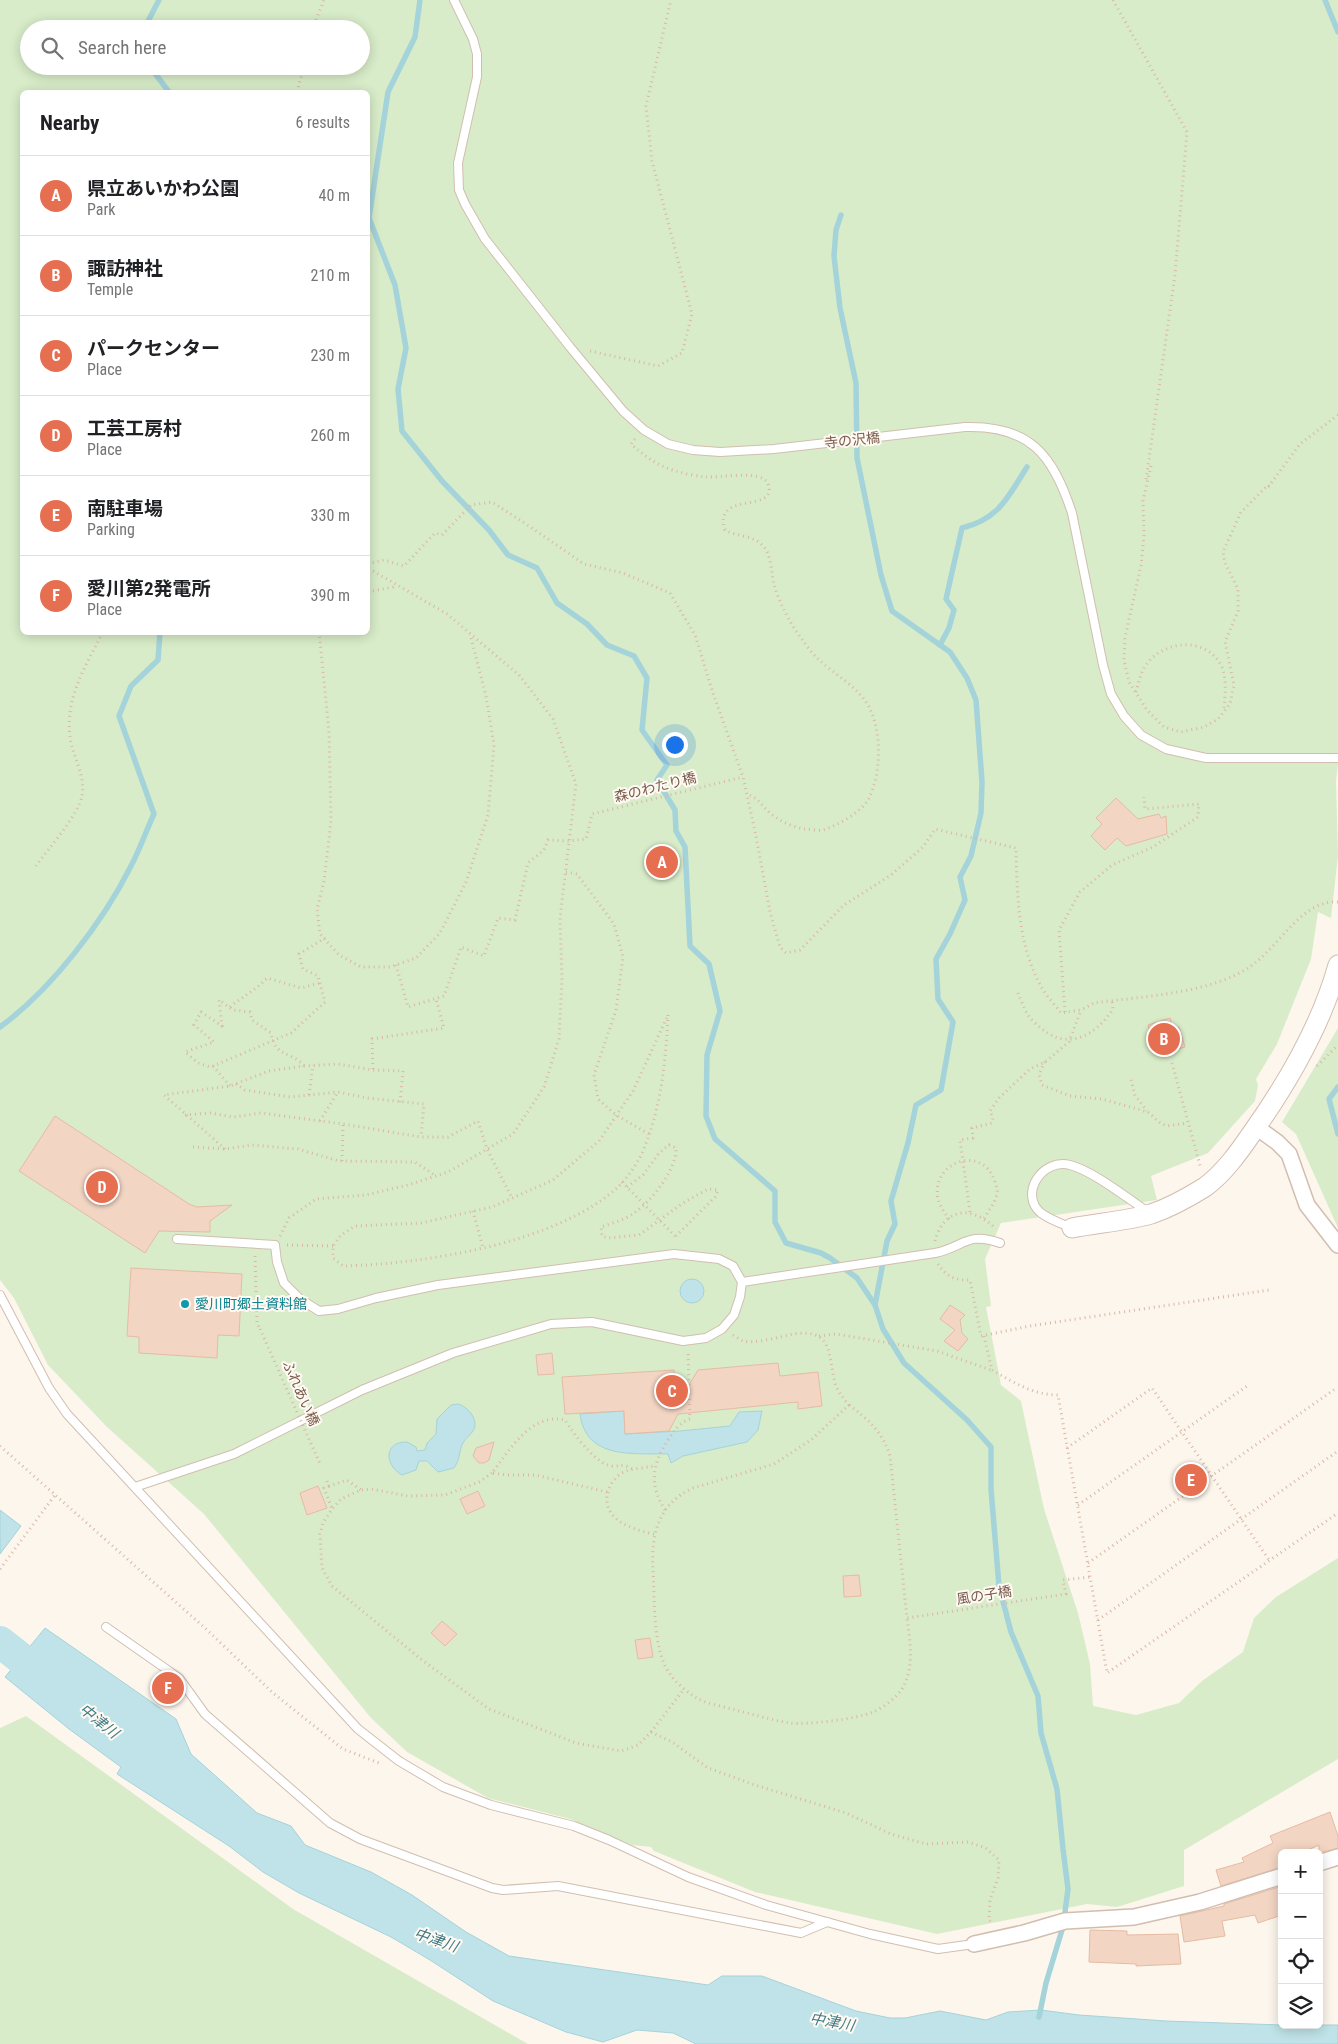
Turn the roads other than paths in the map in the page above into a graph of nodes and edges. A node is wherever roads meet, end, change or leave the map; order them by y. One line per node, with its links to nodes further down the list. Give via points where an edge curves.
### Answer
1 (454, 0): 2 (lane, 寺の沢橋, via 477,54 477,77 458,163 460,190 485,239 623,411 644,430 668,444 720,452 979,427 1005,431 1029,443 1050,463 1061,483 1072,513 1111,694 1141,735 1185,755 1206,758)
2 (1338, 758)
3 (1338, 965): 4 (street, via 1314,1032)
4 (1256, 1127): 5 (street, via 1224,1170 1206,1186); 9 (street, via 1289,1154 1307,1205)
5 (1151, 1214): 6 (street); 6 (lane, via 1095,1177 1070,1165 1047,1167 1033,1188 1032,1199 1040,1213)
6 (1072, 1228)
7 (177, 1239): 10 (lane, via 276,1245 277,1262 284,1283 300,1299 319,1310 338,1309 438,1285 674,1254 719,1259 733,1266)
8 (1000, 1243): 10 (lane, via 988,1238 974,1238 921,1256)
9 (1338, 1245)
10 (742, 1282): 12 (lane, via 734,1315 722,1329 706,1338 683,1341 592,1322 551,1324 453,1353 362,1390 234,1454)
11 (0, 1295): 12 (lane, via 49,1388 67,1414)
12 (135, 1487): 17 (lane, via 358,1729 399,1761 443,1787 491,1805 574,1826 688,1877 766,1905)
13 (106, 1627): 17 (lane, via 179,1678 205,1714 330,1823 360,1839 492,1888 558,1886 801,1933)
14 (1338, 1857): 15 (street)
15 (1323, 1862)
16 (1278, 1877): 18 (street, via 1200,1902 1134,1917 1065,1921)
17 (827, 1922): 18 (lane, via 938,1949)
18 (974, 1944)

